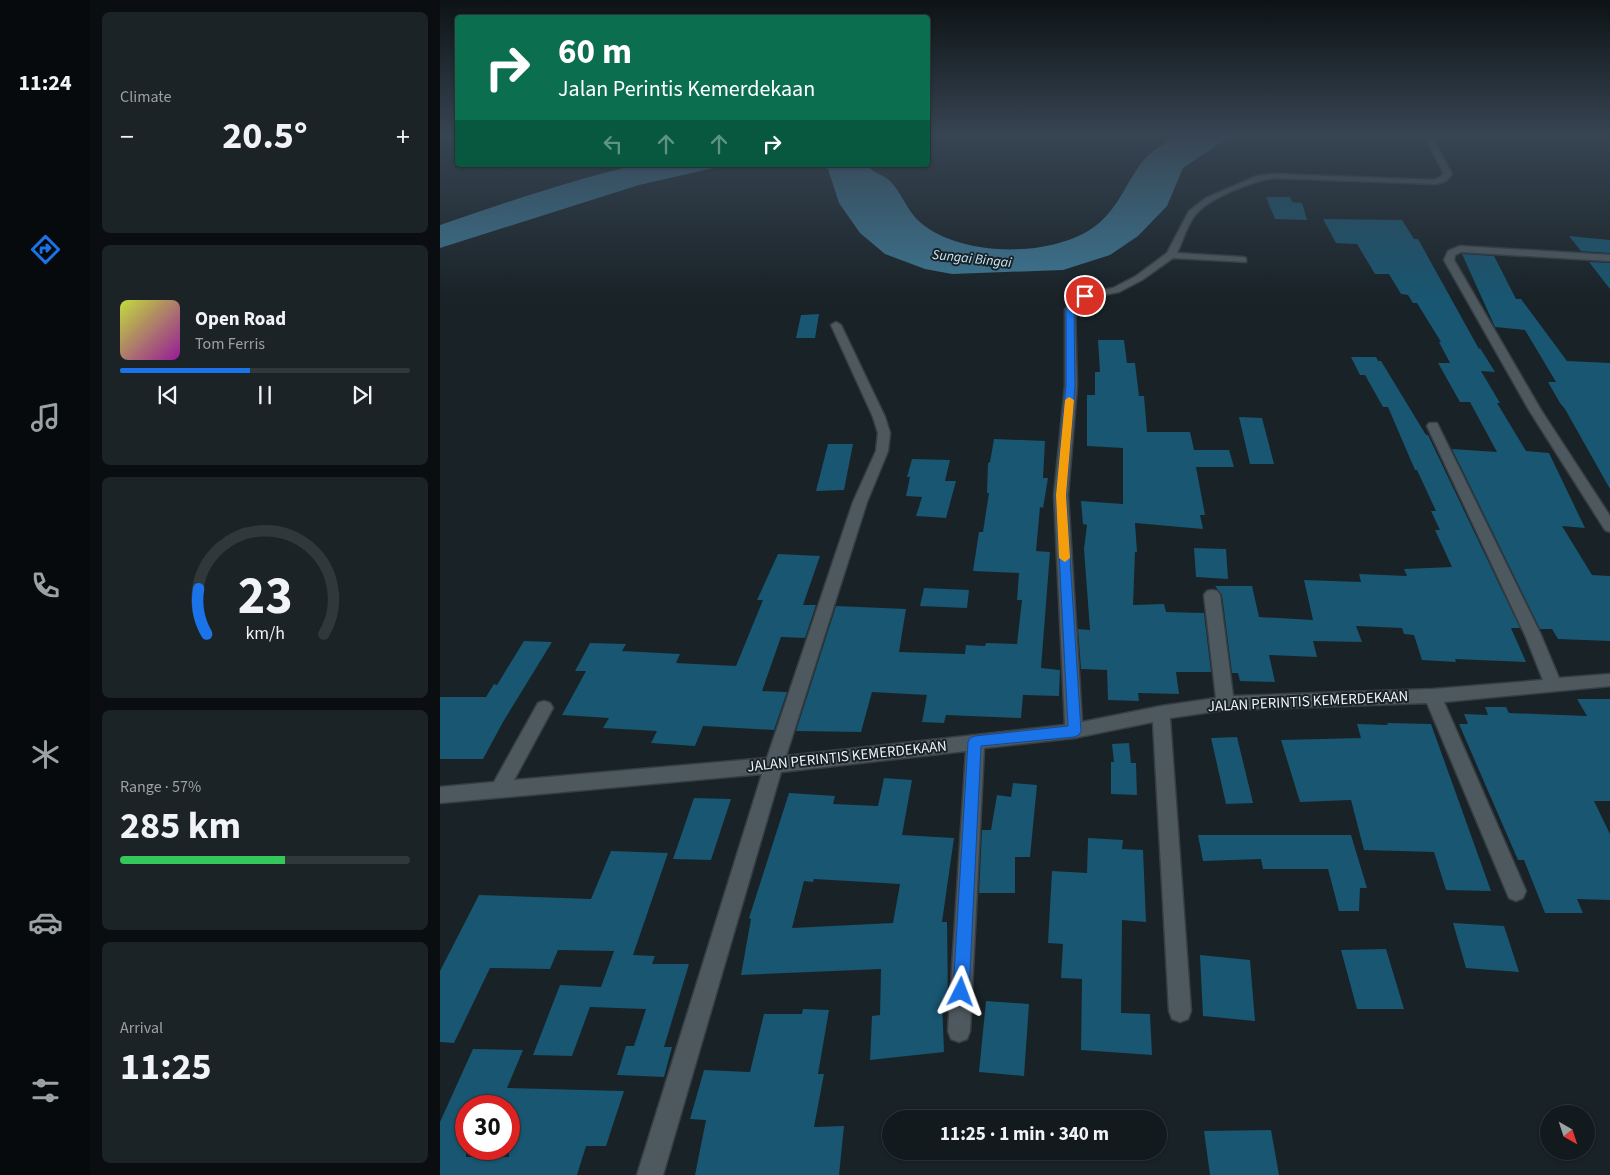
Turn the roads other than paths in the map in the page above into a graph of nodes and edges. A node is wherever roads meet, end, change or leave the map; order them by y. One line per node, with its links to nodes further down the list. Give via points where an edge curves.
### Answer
1 (1233, 190): 2 (street, via 1209,200 1192,213)
2 (1171, 255): 4 (street); 15 (street, via 1140,278 1116,290 1085,296 1074,302 1070,310 1070,386 1061,495)
3 (1610, 258): 7 (street, via 1460,249 1451,254 1449,260 1535,410)
4 (1243, 260)
5 (836, 325): 17 (street, via 879,417 884,433 882,451 860,502)
6 (1433, 426): 10 (street)
7 (1610, 527)
8 (1212, 595): 12 (street)
9 (1610, 680): 10 (street, JALAN PERINTIS KEMERDEKAAN)
10 (1554, 684): 11 (street, JALAN PERINTIS KEMERDEKAAN)
11 (1433, 696): 12 (street, JALAN PERINTIS KEMERDEKAAN); 20 (street)
12 (1225, 703): 14 (street, JALAN PERINTIS KEMERDEKAAN)
13 (544, 708): 18 (street)
14 (1161, 713): 15 (street, JALAN PERINTIS KEMERDEKAAN); 21 (street)
15 (1074, 731): 16 (street, JALAN PERINTIS KEMERDEKAAN)
16 (975, 742): 17 (street, JALAN PERINTIS KEMERDEKAAN); 22 (street)
17 (774, 765): 18 (street, JALAN PERINTIS KEMERDEKAAN); 23 (street)
18 (499, 790): 19 (street, JALAN PERINTIS KEMERDEKAAN)
19 (440, 795)
20 (1516, 891)
21 (1180, 1011)
22 (959, 1031)
23 (650, 1175)

